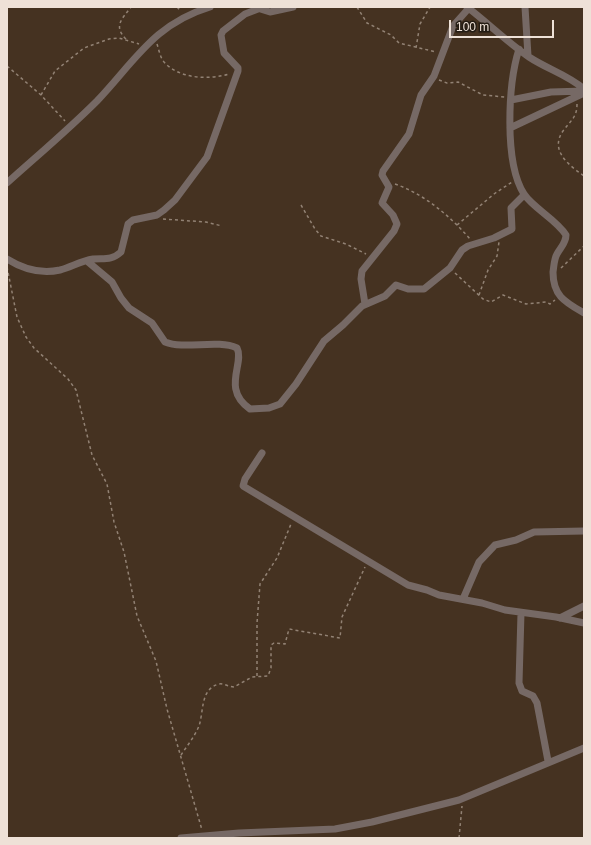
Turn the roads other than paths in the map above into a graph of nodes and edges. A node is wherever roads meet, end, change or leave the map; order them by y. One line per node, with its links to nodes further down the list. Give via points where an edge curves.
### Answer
1 (210, 7): 11 (street, via 181,18 154,37 98,100)
2 (293, 7): 4 (street, via 270,12)
3 (525, 7): 7 (street)
4 (256, 8): 14 (street, via 221,35 224,52 238,71 207,157 175,200 157,215 133,220 128,224 123,246 116,257)
5 (471, 8): 6 (street); 15 (street, via 453,26 434,76 421,95 409,134 383,171 382,175 389,187 382,203 397,224 362,271)
6 (519, 49): 7 (street); 9 (street)
7 (528, 56): 8 (street, via 569,78)
8 (583, 92): 9 (street, via 551,92); 10 (street)
9 (511, 99): 10 (street)
10 (510, 128): 12 (street, via 512,158)
11 (7, 183)
12 (524, 195): 15 (street, via 511,208 512,229 462,250 450,268 424,290 396,285 385,296); 16 (street, via 566,235 566,240 556,255 554,283 559,297)
13 (7, 259): 14 (street, via 30,270 47,272)
14 (87, 261): 15 (street, via 112,282 129,308 152,323 165,342 237,348 237,392 247,407 254,410 280,404 319,347)
15 (365, 304)
16 (584, 313)
17 (262, 453): 19 (street, via 243,486 413,588)
18 (584, 531): 19 (street, via 534,532 495,545 479,562)
19 (463, 599): 21 (street)
20 (584, 606): 22 (street)
21 (521, 613): 22 (street); 25 (street, via 519,683 522,691 538,703)
22 (560, 618): 23 (street)
23 (584, 623)
24 (584, 748): 25 (street)
25 (548, 761): 26 (street, via 463,798 372,822 335,829)
26 (181, 838)

